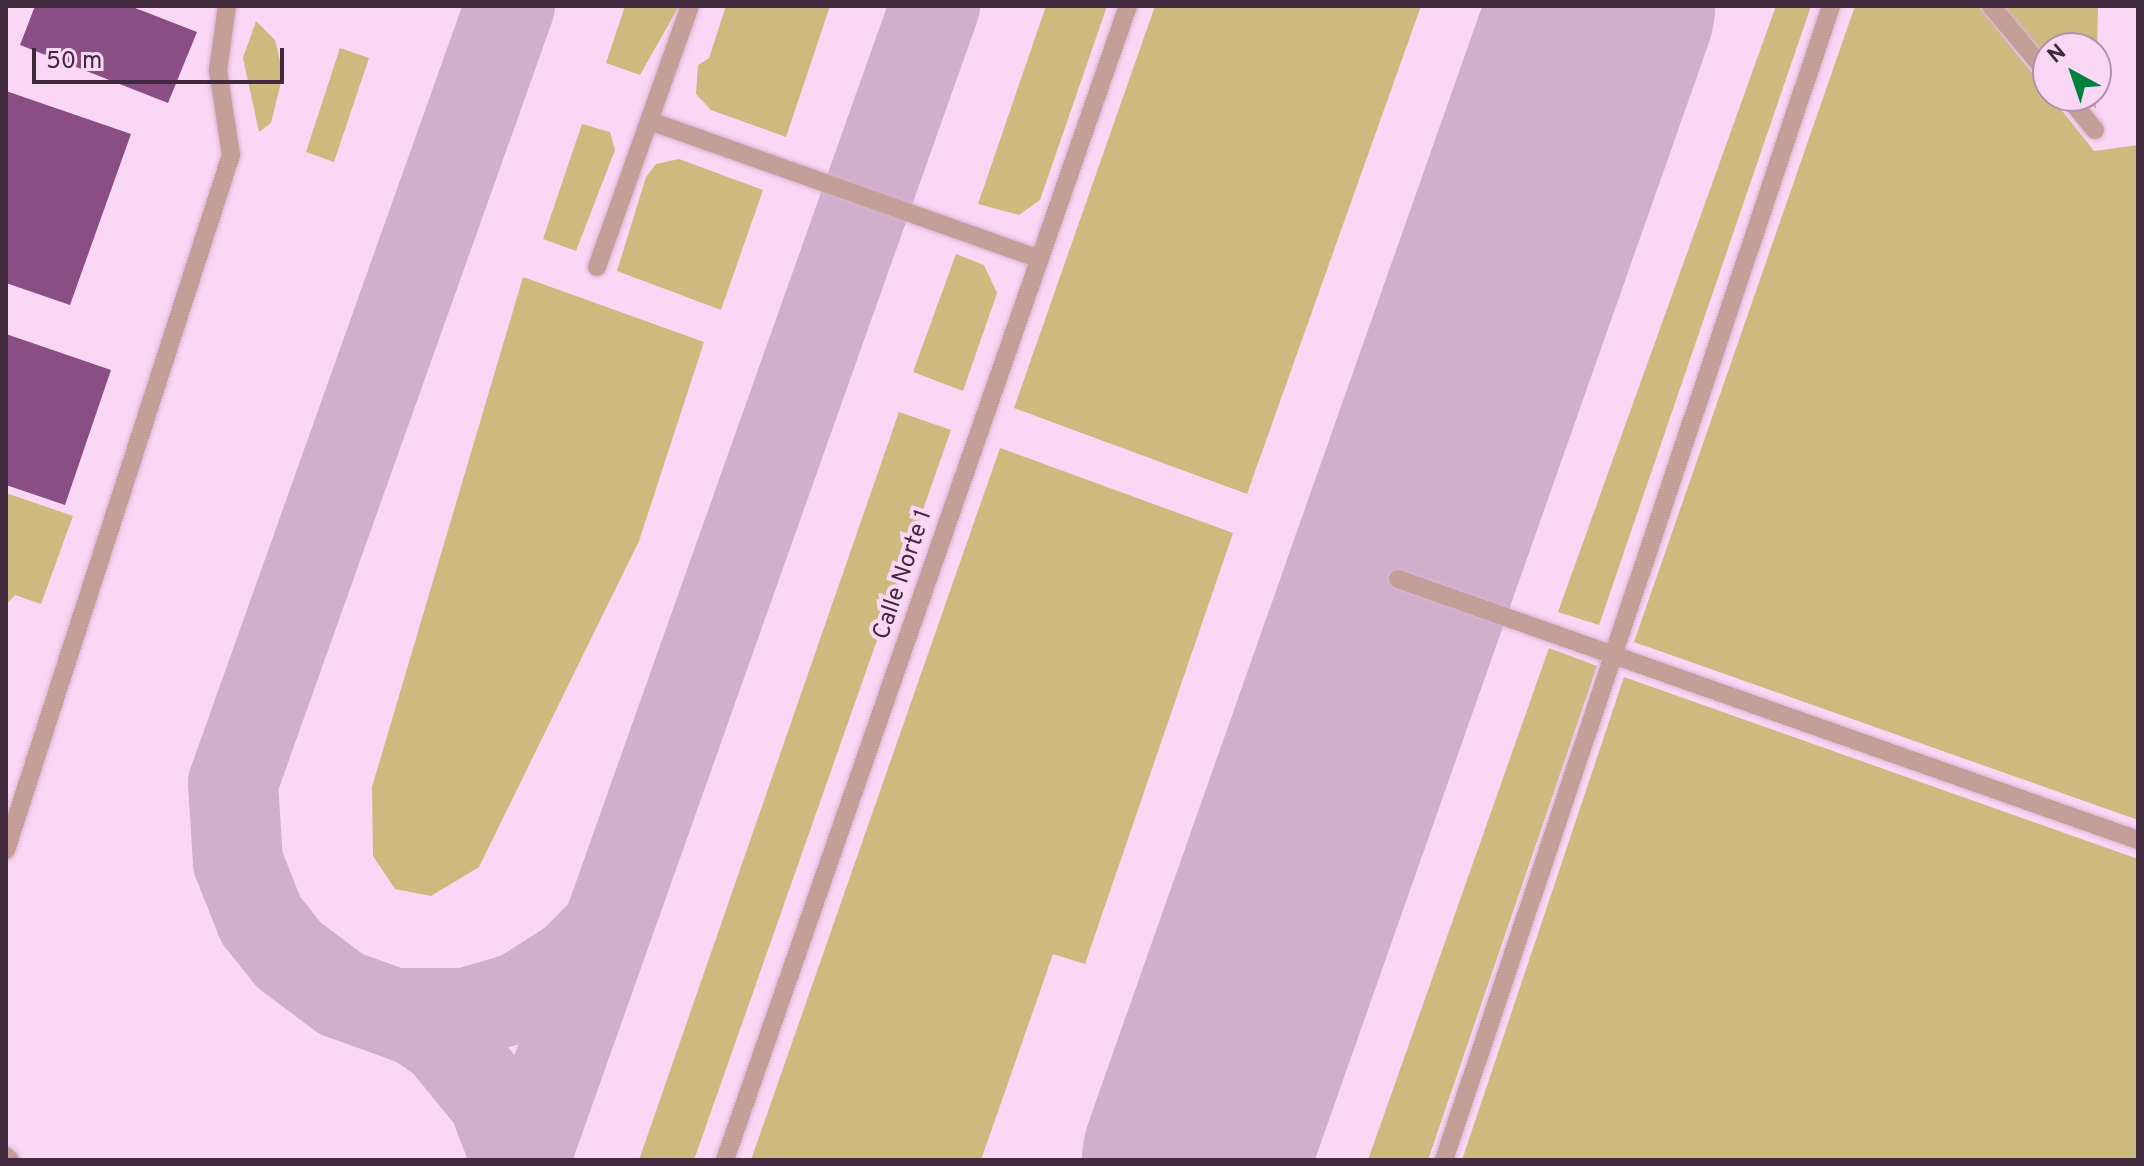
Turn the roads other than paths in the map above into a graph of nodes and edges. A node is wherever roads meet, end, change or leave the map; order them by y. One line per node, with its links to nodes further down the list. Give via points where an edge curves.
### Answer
1 (227, 6): 15 (lane, via 218,70 231,155)
2 (690, 6): 8 (lane)
3 (1128, 6): 10 (lane, Calle Norte 1)
4 (1831, 6): 13 (lane)
5 (1991, 6): 6 (lane)
6 (2032, 55)
7 (2080, 112): 9 (lane)
8 (650, 121): 10 (lane); 11 (lane)
9 (2095, 130)
10 (1039, 259): 16 (lane, Calle Norte 1)
11 (597, 267)
12 (1398, 579): 13 (lane)
13 (1615, 652): 14 (lane); 17 (lane)
14 (2138, 840)
15 (6, 850)
16 (725, 1160)
17 (1444, 1160)

